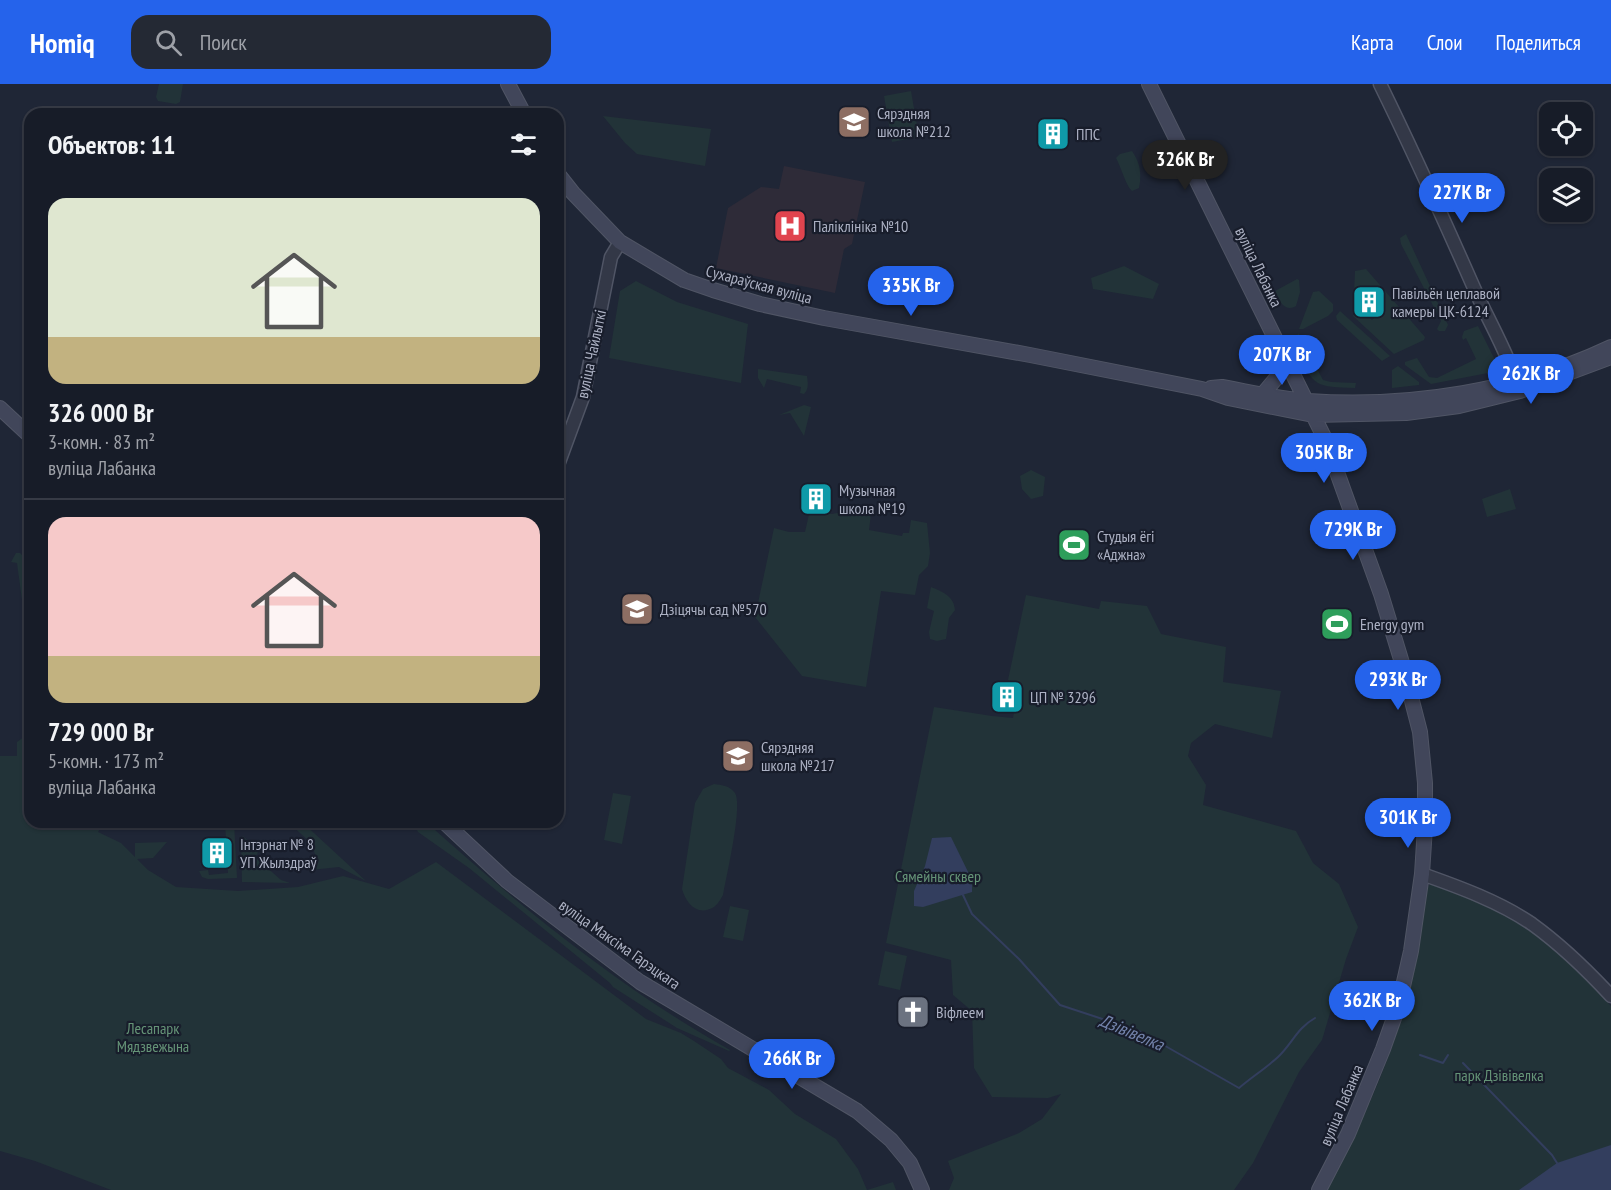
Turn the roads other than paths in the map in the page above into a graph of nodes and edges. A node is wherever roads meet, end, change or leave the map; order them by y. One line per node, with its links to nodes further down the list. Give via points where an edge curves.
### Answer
1 (508, 84): 4 (main road)
2 (1149, 84): 9 (main road, вуліца Лабанка)
3 (1380, 84): 10 (street, via 1510,361)
4 (521, 108)
5 (564, 182): 6 (main road, Сухараўская вуліца)
6 (620, 242): 11 (main road, Сухараўская вуліца, via 684,280 760,304); 19 (street, вуліца Чайлыткі, via 611,257 583,397)
7 (1611, 347): 10 (main road, Сухараўская вуліца)
8 (1611, 357): 10 (main road, Сухараўская вуліца)
9 (1285, 358): 12 (main road, via 1278,376); 13 (main road, вуліца Лабанка)
10 (1518, 386): 13 (main road, Сухараўская вуліца, via 1425,399); 15 (main road, Сухараўская вуліца, via 1459,406)
11 (1202, 389): 12 (main road, Сухараўская вуліца, via 1222,387); 16 (main road, Сухараўская вуліца)
12 (1263, 394): 13 (main road, Сухараўская вуліца)
13 (1306, 401): 16 (main road, вуліца Лабанка)
14 (0, 408): 17 (main road)
15 (1344, 414): 16 (main road, Сухараўская вуліца); 18 (main road, via 1332,420)
16 (1313, 415): 18 (main road, вуліца Лабанка)
17 (24, 430)
18 (1325, 439): 21 (main road, вуліца Лабанка, via 1381,594 1420,732 1425,783)
19 (564, 449)
20 (450, 828): 23 (main road, вуліца Максіма Гарэцкага, via 507,881 640,982 857,1111 910,1162)
21 (1422, 874): 22 (street, via 1506,909 1531,924); 24 (main road, вуліца Лабанка, via 1399,1004 1348,1134)
22 (1611, 996)
23 (922, 1190)
24 (1319, 1190)

